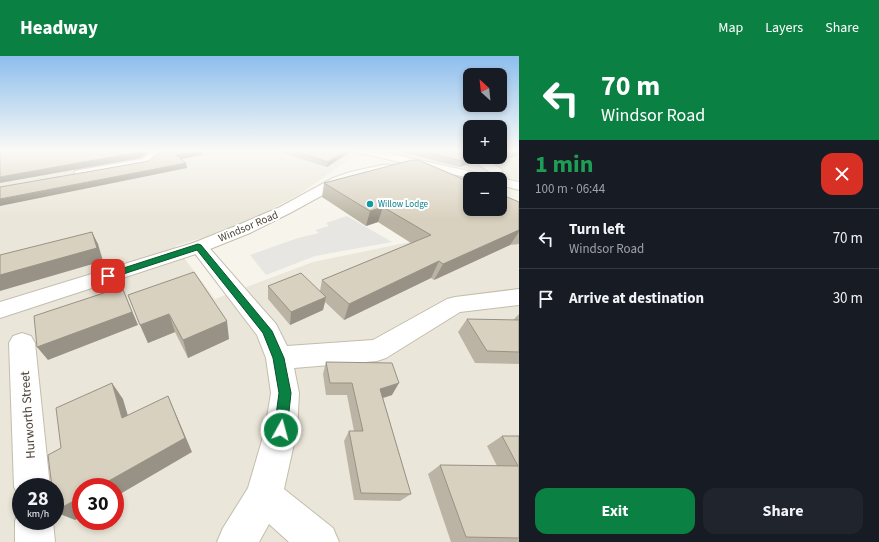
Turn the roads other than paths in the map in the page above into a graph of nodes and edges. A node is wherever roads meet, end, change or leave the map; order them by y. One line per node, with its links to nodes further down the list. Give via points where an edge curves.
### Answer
1 (82, 174): 4 (street)
2 (362, 174): 3 (street, Windsor Road)
3 (355, 175): 7 (street, Windsor Road, via 338,181 244,229)
4 (69, 176)
5 (507, 183): 6 (street)
6 (519, 186)
7 (198, 247): 9 (street, Windsor Road); 11 (street, via 267,331)
8 (519, 297): 11 (street, via 455,305 377,350)
9 (0, 310)
10 (22, 343): 12 (street, Hurworth Street)
11 (278, 358): 13 (street, via 285,393 281,430)
12 (31, 478)
13 (264, 496): 16 (street); 17 (street)
14 (34, 530): 15 (street)
15 (35, 542)
16 (237, 542)
17 (319, 542)

